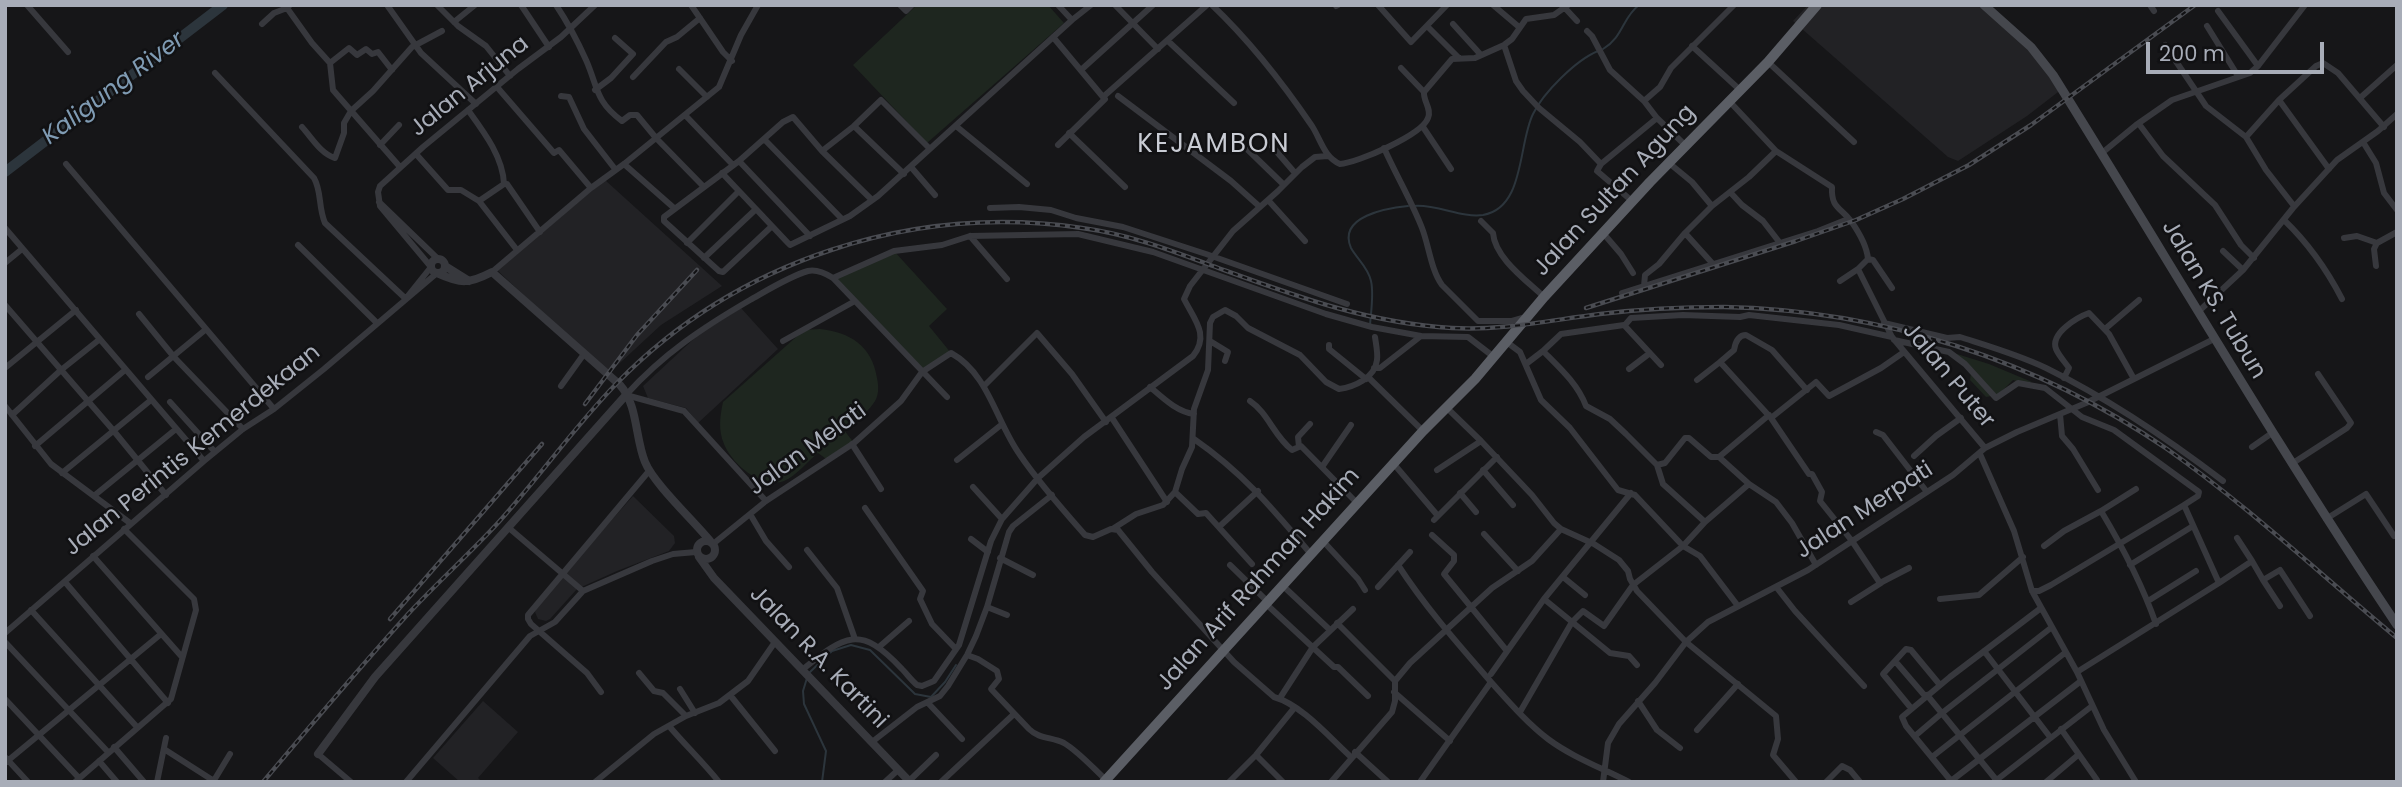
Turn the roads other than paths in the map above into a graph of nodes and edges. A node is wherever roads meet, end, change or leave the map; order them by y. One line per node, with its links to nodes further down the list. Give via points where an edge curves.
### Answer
1 (27, 5): 52 (street)
2 (387, 5): 48 (street)
3 (437, 5): 33 (street)
4 (475, 5): 33 (street)
5 (521, 5): 50 (street)
6 (556, 5): 40 (street)
7 (595, 5): 40 (street, Jalan Arjuna)
8 (691, 5): 30 (street)
9 (900, 5): 10 (street, via 906,12)
10 (912, 5)
11 (1058, 5): 31 (street)
12 (1091, 5): 31 (street)
13 (1115, 5): 34 (street)
14 (1153, 5): 34 (street)
15 (1207, 5): 45 (street)
16 (1213, 5): 113 (street, via 1273,69)
17 (1378, 5): 37 (street, via 1410,42)
18 (1447, 5): 37 (street)
19 (1493, 5): 39 (street)
20 (1734, 5): 49 (street)
21 (1984, 5): 111 (main road, Jalan KS. Tubun, via 2031,47)
22 (2293, 5): 29 (street)
23 (2305, 5): 29 (street)
24 (288, 6): 35 (street); 57 (street)
25 (1565, 6): 32 (street); 39 (street, via 1548,16 1529,18)
26 (754, 7): 55 (street)
27 (1813, 7): 56 (highway, Jalan Sultan Agung)
28 (2218, 11): 59 (street)
29 (2299, 12): 59 (street)
30 (700, 18): 55 (street); 67 (street, via 666,42)
31 (1072, 20): 43 (street)
32 (1577, 21)
33 (454, 22): 65 (street, via 486,46)
34 (1133, 23): 51 (street); 62 (street)
35 (262, 24)
36 (1453, 24): 53 (street)
37 (1427, 26): 54 (street)
38 (2207, 26): 66 (street)
39 (1519, 27): 46 (street)
40 (571, 28): 50 (street, Jalan Arjuna); 69 (street)
41 (442, 31): 48 (street)
42 (1587, 31): 79 (street, via 1616,78)
43 (1053, 37): 62 (street); 92 (street)
44 (615, 38): 69 (street, via 633,54)
45 (1168, 41): 51 (street); 81 (street)
46 (1504, 45): 53 (street); 118 (street, via 1516,81)
47 (2165, 45): 72 (street)
48 (415, 46): 63 (street); 82 (street)
49 (1692, 46): 70 (street); 79 (street)
50 (549, 47): 65 (street, Jalan Arjuna)
51 (1158, 49): 76 (street)
52 (68, 52)
53 (1481, 55): 54 (street)
54 (1459, 58): 71 (street, via 1448,62)
55 (732, 61): 75 (street, via 719,87)
56 (1768, 62): 70 (highway, Jalan Sultan Agung); 101 (street)
57 (330, 63): 63 (street, via 349,48 356,55 366,49 371,54 379,52); 85 (street, via 333,90)
58 (2397, 65): 77 (street)
59 (2258, 66): 66 (street)
60 (679, 68): 75 (street)
61 (1401, 68): 71 (street)
62 (1081, 69): 76 (street)
63 (392, 70): 85 (street)
64 (215, 73): 191 (street, via 314,178 325,223)
65 (510, 76): 68 (street, Jalan Arjuna)
66 (2238, 76): 72 (street)
67 (633, 77)
68 (497, 87): 82 (street, Jalan Arjuna); 132 (street)
69 (595, 90): 98 (street, via 619,120 637,115)
70 (1740, 90): 80 (highway, Jalan Sultan Agung)
71 (1423, 92): 94 (street, via 1430,111)
72 (2197, 92): 89 (street, via 2172,100); 97 (street, via 2206,106)
73 (561, 96): 121 (street, via 569,97 584,129)
74 (1118, 96): 143 (street)
75 (707, 97): 87 (street)
76 (1104, 98): 83 (street); 96 (street)
77 (2360, 98): 78 (street, via 2323,63); 95 (street)
78 (2279, 100): 97 (street); 123 (street)
79 (1643, 101): 88 (street)
80 (1730, 102): 105 (highway, Jalan Sultan Agung); 110 (street)
81 (1234, 103)
82 (476, 104): 84 (street, Jalan Arjuna)
83 (1111, 106)
84 (468, 110): 112 (street, Jalan Arjuna); 127 (street, via 499,158)
85 (351, 111): 93 (street, via 335,158); 103 (street)
86 (2397, 114): 95 (street)
87 (685, 115): 98 (street); 114 (street)
88 (1657, 118): 105 (street); 118 (street)
89 (2139, 124): 111 (street); 171 (street, via 2163,156 2215,205)
90 (399, 125): 103 (street)
91 (854, 126): 107 (street, via 881,100); 109 (street); 126 (street)
92 (956, 126): 107 (street); 128 (street)
93 (302, 127)
94 (1423, 127): 106 (street); 122 (street)
95 (2384, 127): 102 (street)
96 (1069, 133): 104 (street); 131 (street)
97 (2246, 137): 142 (street)
98 (656, 138): 117 (street); 130 (street)
99 (1264, 138): 125 (street)
100 (764, 139): 109 (street, via 793,117); 114 (street); 148 (street)
101 (1854, 142)
102 (2363, 142): 123 (street); 147 (street, via 2376,163 2384,192)
103 (380, 145): 119 (street)
104 (1058, 145)
105 (1686, 146): 115 (highway, Jalan Sultan Agung)
106 (1384, 148): 113 (street, via 1345,164); 201 (street, via 1410,199 1437,279 1478,321)
107 (930, 149): 120 (street)
108 (1248, 149): 129 (street)
109 (822, 151): 136 (street)
110 (1776, 151): 134 (street); 149 (street, via 1830,185 1834,204)
111 (2102, 153): 198 (main road, Jalan KS. Tubun)
112 (416, 154): 119 (street, Jalan Arjuna); 138 (street, via 448,190 461,190)
113 (1328, 156): 125 (street, via 1315,157)
114 (736, 163): 124 (street); 158 (street)
115 (1669, 163): 139 (highway, Jalan Sultan Agung); 141 (street)
116 (66, 164): 206 (street)
117 (624, 164): 121 (street); 144 (street)
118 (1601, 164): 139 (street, via 1597,171)
119 (400, 167): 140 (street, Jalan Arjuna, via 380,186)
120 (911, 167): 126 (street); 135 (street)
121 (615, 169): 132 (street)
122 (1451, 169)
123 (2329, 169): 142 (street)
124 (722, 173): 130 (street); 133 (street)
125 (1295, 173): 129 (street)
126 (904, 174): 136 (street)
127 (504, 184): 138 (street); 154 (street)
128 (1027, 184)
129 (1284, 185): 137 (street)
130 (703, 186): 144 (street)
131 (1125, 187)
132 (591, 188): 154 (street)
133 (738, 191): 146 (street); 162 (street)
134 (1730, 192): 141 (street); 163 (street)
135 (935, 195)
136 (872, 200): 148 (street)
137 (1268, 200): 143 (street); 161 (street)
138 (479, 201): 167 (street)
139 (1632, 201): 156 (highway, Jalan Sultan Agung)
140 (379, 202): 173 (street); 179 (street)
141 (1712, 206): 157 (street)
142 (2294, 206): 150 (street)
143 (1260, 207): 169 (street)
144 (674, 208): 162 (street, via 664,222)
145 (990, 208): 169 (street, via 1059,211)
146 (755, 210): 152 (street); 170 (street)
147 (2397, 210)
148 (842, 219): 158 (street)
149 (1848, 219): 163 (street); 172 (street, via 1867,249)
150 (2284, 220): 171 (street); 192 (street, via 2321,260)
151 (1481, 221): 190 (street, via 1507,260)
152 (771, 227): 158 (street, via 790,245); 170 (street, via 726,271 719,271)
153 (5, 228): 166 (street)
154 (540, 232): 167 (street)
155 (2397, 232): 164 (street)
156 (1603, 233): 182 (street); 190 (highway, Jalan Sultan Agung)
157 (1685, 233): 175 (street); 187 (street, via 1646,275)
158 (810, 236)
159 (970, 236): 177 (street, via 1078,234); 183 (street, via 894,251); 184 (street)
160 (2344, 238): 164 (street, via 2357,236)
161 (1305, 241)
162 (687, 243): 170 (street)
163 (1780, 243): 175 (street)
164 (2378, 243): 176 (street)
165 (298, 245): 202 (street)
166 (22, 248): 174 (street); 197 (street)
167 (517, 250): 181 (street)
168 (2223, 251): 180 (street)
169 (1214, 256): 177 (street); 195 (street)
170 (704, 258)
171 (2254, 258): 180 (street)
172 (1868, 259): 178 (street); 188 (street)
173 (442, 262): 179 (street, Jalan Perintis Kemerdekaan, via 442,272); 185 (street)
174 (5, 263)
175 (1713, 263): 187 (street)
176 (2376, 267)
177 (1204, 269): 207 (street, via 1184,296); 208 (street, via 1326,314)
178 (1858, 269): 186 (street); 203 (street, Jalan Puter)
179 (434, 270): 185 (street, via 455,281); 191 (street, Jalan Perintis Kemerdekaan)
180 (2243, 270): 198 (street)
181 (492, 272): 185 (street); 220 (street)
182 (1633, 273)
183 (833, 278): 194 (street); 243 (street, via 808,271 766,290 683,341)
184 (1007, 279)
185 (469, 281)
186 (1840, 282)
187 (1644, 286): 189 (street)
188 (1892, 288)
189 (1622, 292)
190 (1544, 297): 201 (highway, Jalan Sultan Agung)
191 (406, 299): 202 (street, Jalan Perintis Kemerdekaan)
192 (2342, 299)
193 (2139, 300): 205 (street)
194 (855, 301): 213 (street); 232 (street)
195 (1347, 304)
196 (5, 305): 199 (street)
197 (76, 310): 210 (street); 214 (street)
198 (2198, 312): 212 (main road, Jalan KS. Tubun)
199 (8, 313): 214 (street)
200 (139, 314): 221 (street)
201 (1529, 316): 215 (highway, Jalan Sultan Agung)
202 (377, 323): 252 (street, Jalan Perintis Kemerdekaan)
203 (1884, 323): 211 (street, Jalan Puter); 236 (street, via 1960,337)
204 (1625, 325): 211 (street, via 1631,318 1654,316 1749,315 1839,325); 217 (street, via 1561,334); 219 (street)
205 (2105, 329): 236 (street, via 2088,313 2056,338 2056,348 2069,368); 237 (street)
206 (205, 330): 221 (street); 252 (street)
207 (1205, 335): 223 (street, via 1228,352); 235 (street, via 1213,317 1225,310 1248,328 1300,355 1335,389); 241 (street, via 1193,356); 254 (street, via 1208,370)
208 (1421, 336): 222 (street, via 1468,337); 228 (street)
209 (1375, 337): 228 (street)
210 (100, 339): 230 (street); 231 (street)
211 (1893, 339): 218 (street, Jalan Puter); 253 (street, via 1949,352 1996,398 2020,383 2045,388)
212 (2214, 339): 237 (street, Jalan Merpati); 268 (main road, Jalan KS. Tubun)
213 (783, 341)
214 (37, 342): 227 (street); 230 (street)
215 (1508, 343): 222 (highway, Jalan Sultan Agung); 225 (street, via 1520,352)
216 (1328, 345): 235 (street)
217 (1543, 351): 225 (street); 285 (street, via 1567,373 1586,406 1612,421)
218 (1904, 352): 242 (street, via 1829,396 1818,382); 258 (street, Jalan Puter)
219 (1650, 353): 226 (street); 229 (street)
220 (584, 354): 239 (street); 243 (street)
221 (174, 357): 234 (street); 264 (street)
222 (1494, 357): 251 (highway, Jalan Sultan Agung)
223 (1225, 361)
224 (1720, 362): 238 (street); 242 (street, via 1746,335 1776,353); 257 (street)
225 (1526, 365): 303 (street, via 1541,400 1570,428 1618,490)
226 (1661, 365)
227 (5, 368)
228 (1374, 368): 235 (street)
229 (1629, 369)
230 (61, 370): 247 (street); 256 (street)
231 (125, 370): 246 (street); 247 (street)
232 (922, 372): 240 (street, Jalan Melati, via 951,353); 245 (street); 271 (street, Jalan Melati, via 901,401)
233 (2318, 374): 284 (street, via 2351,423)
234 (148, 377)
235 (1364, 377): 266 (street)
236 (2064, 378): 244 (street)
237 (2134, 379): 244 (street, Jalan Merpati)
238 (1697, 380)
239 (561, 386)
240 (984, 386): 259 (street, via 1037,333); 261 (street)
241 (1150, 387): 254 (street); 259 (street)
242 (1807, 390): 257 (street)
243 (626, 395): 289 (street); 307 (street, via 684,411); 322 (street)
244 (2098, 396): 253 (street, Jalan Merpati); 292 (street)
245 (947, 397)
246 (150, 400): 263 (street); 265 (street)
247 (87, 401): 265 (street); 272 (street)
248 (1250, 401): 273 (street, via 1282,443 1292,450)
249 (170, 402): 276 (street)
250 (5, 406): 256 (street)
251 (1447, 408): 266 (highway, Jalan Arif Rahman Hakim); 270 (street)
252 (274, 409): 264 (street, Jalan Perintis Kemerdekaan)
253 (2073, 410): 255 (street, Jalan Merpati); 310 (street, via 2114,430 2199,492)
254 (1191, 414): 269 (street)
255 (2060, 414): 275 (street, Jalan Merpati); 297 (street, via 2062,436)
256 (12, 415): 272 (street)
257 (1770, 417): 279 (street); 332 (street, via 1812,474 1822,492 1820,501)
258 (1961, 418): 275 (street, Jalan Puter); 277 (street)
259 (1109, 420): 291 (street); 306 (street)
260 (1310, 424): 273 (street, via 1298,438)
261 (1002, 425): 281 (street); 291 (street)
262 (1351, 425): 286 (street)
263 (176, 429): 280 (street); 282 (street)
264 (243, 429): 276 (street, Jalan Perintis Kemerdekaan)
265 (113, 430): 280 (street); 290 (street)
266 (1423, 430): 283 (highway, Jalan Arif Rahman Hakim)
267 (1876, 432): 301 (street)
268 (2272, 433): 274 (street); 284 (main road, Jalan KS. Tubun)
269 (1194, 439): 298 (street); 300 (street)
270 (1481, 440): 278 (street); 287 (street)
271 (852, 444): 295 (street); 307 (street, Jalan Melati)
272 (35, 446): 290 (street)
273 (1299, 447): 286 (street)
274 (2252, 447)
275 (1983, 451): 301 (street, Jalan Merpati); 345 (street, Jalan Puter)
276 (215, 452): 282 (street, Jalan Perintis Kemerdekaan)
277 (1914, 456)
278 (1497, 457): 288 (street); 325 (street)
279 (1719, 457): 285 (street, via 1711,457 1686,437 1665,463); 293 (street)
280 (137, 460): 304 (street); 305 (street)
281 (957, 460)
282 (204, 461): 305 (street, Jalan Perintis Kemerdekaan)
283 (1393, 463): 302 (street, via 1436,518); 308 (highway, Jalan Arif Rahman Hakim)
284 (2293, 463): 316 (main road, Jalan KS. Tubun)
285 (1657, 465): 318 (street, via 1664,484)
286 (1322, 467): 308 (street)
287 (1437, 470)
288 (1483, 470): 302 (street); 309 (street)
289 (649, 471): 317 (street); 357 (street)
290 (62, 473): 304 (street)
291 (1038, 479): 299 (street); 315 (street)
292 (2223, 481)
293 (1749, 484): 318 (street); 351 (street, via 1782,509)
294 (974, 487): 315 (street)
295 (881, 489)
296 (2136, 489): 312 (street)
297 (2098, 490)
298 (1258, 491): 320 (street); 342 (street)
299 (1050, 492): 323 (street, via 1088,537); 346 (street, via 1013,526)
300 (1175, 492): 306 (street); 320 (street, via 1198,514 1206,513)
301 (1927, 492): 332 (street, Jalan Merpati)
302 (1460, 493): 313 (street)
303 (1631, 493): 334 (street); 336 (street)
304 (94, 495): 319 (street)
305 (166, 495): 319 (street, Jalan Perintis Kemerdekaan)
306 (1165, 499): 323 (street)
307 (766, 501): 314 (street, Jalan Melati)
308 (1357, 503): 331 (highway, Jalan Arif Rahman Hakim)
309 (1513, 505)
310 (2184, 505): 321 (street); 335 (street)
311 (865, 508): 404 (street, via 922,589 920,599 932,624)
312 (2101, 510): 335 (street); 337 (street)
313 (1476, 512)
314 (750, 514): 333 (street, Jalan Melati); 353 (street)
315 (1002, 519): 340 (street)
316 (2326, 519): 328 (street, via 2366,494); 391 (main road, Jalan KS. Tubun)
317 (694, 522): 333 (street); 339 (street)
318 (1705, 522): 336 (street)
319 (130, 523): 324 (street, Jalan Perintis Kemerdekaan)
320 (1220, 526): 348 (street)
321 (2193, 526): 352 (street); 364 (street)
322 (509, 528): 357 (street); 464 (street, via 375,677)
323 (1114, 528): 405 (street)
324 (124, 529): 343 (street, Jalan Perintis Kemerdekaan); 410 (street, via 196,602)
325 (1561, 529): 334 (street); 355 (street)
326 (1484, 534): 355 (street)
327 (1432, 535): 381 (street, via 1454,555 1444,574)
328 (2394, 536)
329 (2237, 538): 347 (street)
330 (971, 539): 340 (street)
331 (1322, 540): 342 (highway, Jalan Arif Rahman Hakim); 369 (street)
332 (1852, 541): 351 (street, Jalan Merpati); 363 (street)
333 (712, 543): 339 (street, via 702,541); 344 (street)
334 (1592, 543): 359 (street); 366 (street, via 1619,560)
335 (2120, 543): 352 (street); 371 (street, via 2051,585)
336 (1683, 546): 366 (street); 378 (street, via 1705,561)
337 (2044, 546)
338 (807, 550): 398 (street, via 837,588)
339 (697, 552): 344 (street, via 708,559); 360 (street, Jalan R.A. Kartini); 370 (street, via 652,561)
340 (988, 552): 404 (street)
341 (1410, 552): 350 (street)
342 (1310, 553): 365 (highway, Jalan Arif Rahman Hakim)
343 (93, 556): 362 (street, Jalan Perintis Kemerdekaan); 397 (street)
344 (713, 556): 360 (street)
345 (2023, 557): 371 (street, Jalan Puter); 374 (street, via 1979,595)
346 (1000, 558): 358 (street); 380 (street)
347 (2252, 561): 361 (street); 364 (street)
348 (1252, 564)
349 (1230, 565): 376 (street)
350 (1398, 565): 367 (street); 395 (street)
351 (1816, 565): 368 (street, Jalan Merpati)
352 (2130, 565): 375 (street)
353 (789, 567)
354 (1909, 568): 363 (street)
355 (1518, 571): 381 (street)
356 (2196, 571): 375 (street)
357 (563, 573): 370 (street); 393 (street, via 528,614)
358 (1033, 575)
359 (1563, 577): 372 (street); 373 (street)
360 (714, 578): 400 (street, Jalan R.A. Kartini)
361 (2263, 580): 379 (street); 386 (street, via 2280,570)
362 (65, 582): 384 (street, Jalan Perintis Kemerdekaan); 411 (street)
363 (1881, 583): 377 (street)
364 (2219, 583): 390 (street)
365 (1282, 585): 376 (highway, Jalan Arif Rahman Hakim); 394 (street)
366 (1633, 585): 388 (street, via 1604,626 1583,611); 401 (street)
367 (1378, 587)
368 (1777, 588): 378 (street, Jalan Merpati); 424 (street)
369 (1365, 590)
370 (583, 591): 393 (street, via 555,622)
371 (2032, 591): 382 (street, Jalan Puter)
372 (1585, 595)
373 (1544, 599): 388 (street); 406 (street)
374 (1940, 599)
375 (2148, 601): 390 (street)
376 (1266, 602): 403 (street); 405 (highway, Jalan Arif Rahman Hakim)
377 (1851, 602)
378 (1738, 606): 401 (street, Jalan Merpati, via 1708,621)
379 (2280, 606)
380 (987, 607): 385 (street); 409 (street)
381 (1470, 608): 395 (street); 406 (street)
382 (2041, 608): 392 (street, Jalan Puter); 407 (street)
383 (1353, 609): 389 (street)
384 (31, 610): 396 (street, Jalan Perintis Kemerdekaan); 422 (street)
385 (1007, 615)
386 (2310, 616)
387 (909, 621): 402 (street)
388 (1572, 622): 413 (street, via 1609,653 1629,656); 441 (street)
389 (1338, 623): 394 (street); 419 (street)
390 (2155, 624): 416 (street)
391 (2397, 625)
392 (2052, 627): 408 (street, Jalan Puter); 414 (street)
393 (539, 630): 426 (street, via 587,673); 487 (street)
394 (1330, 630): 403 (street)
395 (1446, 632): 418 (street); 419 (street)
396 (5, 634)
397 (161, 634): 410 (street); 411 (street)
398 (855, 639): 402 (street); 415 (street, via 834,645)
399 (5, 642): 440 (street)
400 (775, 642): 415 (street, Jalan R.A. Kartini); 429 (street, via 750,678)
401 (1686, 642): 421 (street); 434 (street, Jalan Merpati)
402 (879, 647): 404 (street, via 922,686 934,681)
403 (1314, 647): 430 (street); 432 (street)
404 (956, 649)
405 (1223, 649): 432 (street, via 1273,697); 476 (highway, Jalan Arif Rahman Hakim)
406 (1507, 651): 418 (street)
407 (1984, 651): 414 (street); 423 (street)
408 (2066, 653): 416 (street, Jalan Puter); 428 (street)
409 (967, 655): 436 (street, via 940,696); 444 (street, via 997,671 999,678 990,687)
410 (182, 657): 435 (street)
411 (129, 659): 422 (street); 435 (street)
412 (1895, 661): 423 (street, via 1909,649); 431 (street); 439 (street, via 1883,674)
413 (1637, 665)
414 (1999, 669): 428 (street); 443 (street)
415 (803, 671): 458 (street, Jalan R.A. Kartini)
416 (2077, 672): 420 (street, Jalan Puter)
417 (639, 673): 446 (street)
418 (1491, 678): 441 (street); 457 (street)
419 (1395, 681): 427 (street)
420 (2081, 681): 437 (street, Jalan Puter); 445 (street)
421 (1738, 684): 450 (street); 499 (street, via 1778,719 1773,755)
422 (98, 685): 440 (street); 448 (street)
423 (1940, 685): 431 (street)
424 (1864, 686)
425 (680, 690): 442 (street)
426 (601, 692)
427 (1394, 692): 457 (street); 467 (street, via 1392,712)
428 (2017, 693): 445 (street); 453 (street)
429 (730, 695): 442 (street); 462 (street)
430 (1368, 696)
431 (1926, 696): 439 (street); 443 (street)
432 (1280, 698): 438 (street)
433 (5, 699): 451 (street)
434 (1639, 701): 459 (street, via 1657,730); 473 (street, Jalan Merpati, via 1608,743)
435 (168, 703): 448 (street)
436 (928, 703): 456 (street); 458 (street, via 916,706)
437 (2092, 706): 449 (street); 503 (street, Jalan Puter)
438 (1295, 707): 466 (street); 467 (street)
439 (1911, 708): 452 (street, via 1903,721)
440 (69, 709): 451 (street); 460 (street)
441 (1520, 712): 473 (street, via 1549,740)
442 (695, 713): 446 (street)
443 (1942, 713): 452 (street); 453 (street)
444 (1014, 715): 476 (street, via 1035,735 1067,744); 492 (street)
445 (2034, 715): 454 (street); 469 (street)
446 (687, 716): 447 (street)
447 (669, 726): 488 (street); 489 (street)
448 (137, 727): 460 (street)
449 (2061, 729): 454 (street); 468 (street)
450 (1697, 730)
451 (39, 735): 471 (street); 475 (street)
452 (1915, 736): 470 (street)
453 (1961, 736): 469 (street); 470 (street)
454 (2050, 737): 481 (street)
455 (166, 738): 461 (street)
456 (962, 739)
457 (1450, 741): 496 (street)
458 (872, 742): 474 (street, Jalan R.A. Kartini)
459 (1679, 748)
460 (111, 749): 472 (street); 484 (street)
461 (164, 749): 478 (street); 485 (street)
462 (775, 751)
463 (230, 754): 478 (street)
464 (318, 754): 486 (street)
465 (936, 755): 491 (street)
466 (1256, 755): 479 (street); 493 (street)
467 (1353, 755): 494 (street); 495 (street)
468 (2078, 755): 477 (street); 502 (street)
469 (1980, 757): 480 (street); 481 (street)
470 (1933, 759): 480 (street)
471 (6, 760): 482 (street)
472 (99, 761): 475 (street); 483 (street)
473 (1605, 769): 497 (street, Jalan Merpati); 498 (street)
474 (898, 770): 490 (street); 491 (street, Jalan R.A. Kartini)
475 (77, 780)
476 (1108, 780)
477 (2098, 780)
478 (214, 781)
479 (1232, 781)
480 (1951, 781)
481 (1996, 781)
482 (28, 782)
483 (117, 782)
484 (144, 782)
485 (157, 782)
486 (351, 782)
487 (405, 782)
488 (595, 782)
489 (719, 782)
490 (885, 782)
491 (909, 782)
492 (941, 782)
493 (1283, 782)
494 (1331, 782)
495 (1388, 782)
496 (1420, 782)
497 (1603, 782)
498 (1629, 782)
499 (1796, 782)
500 (1826, 782): 501 (street, via 1842,766)
501 (1860, 782)
502 (2046, 782)
503 (2136, 782)

